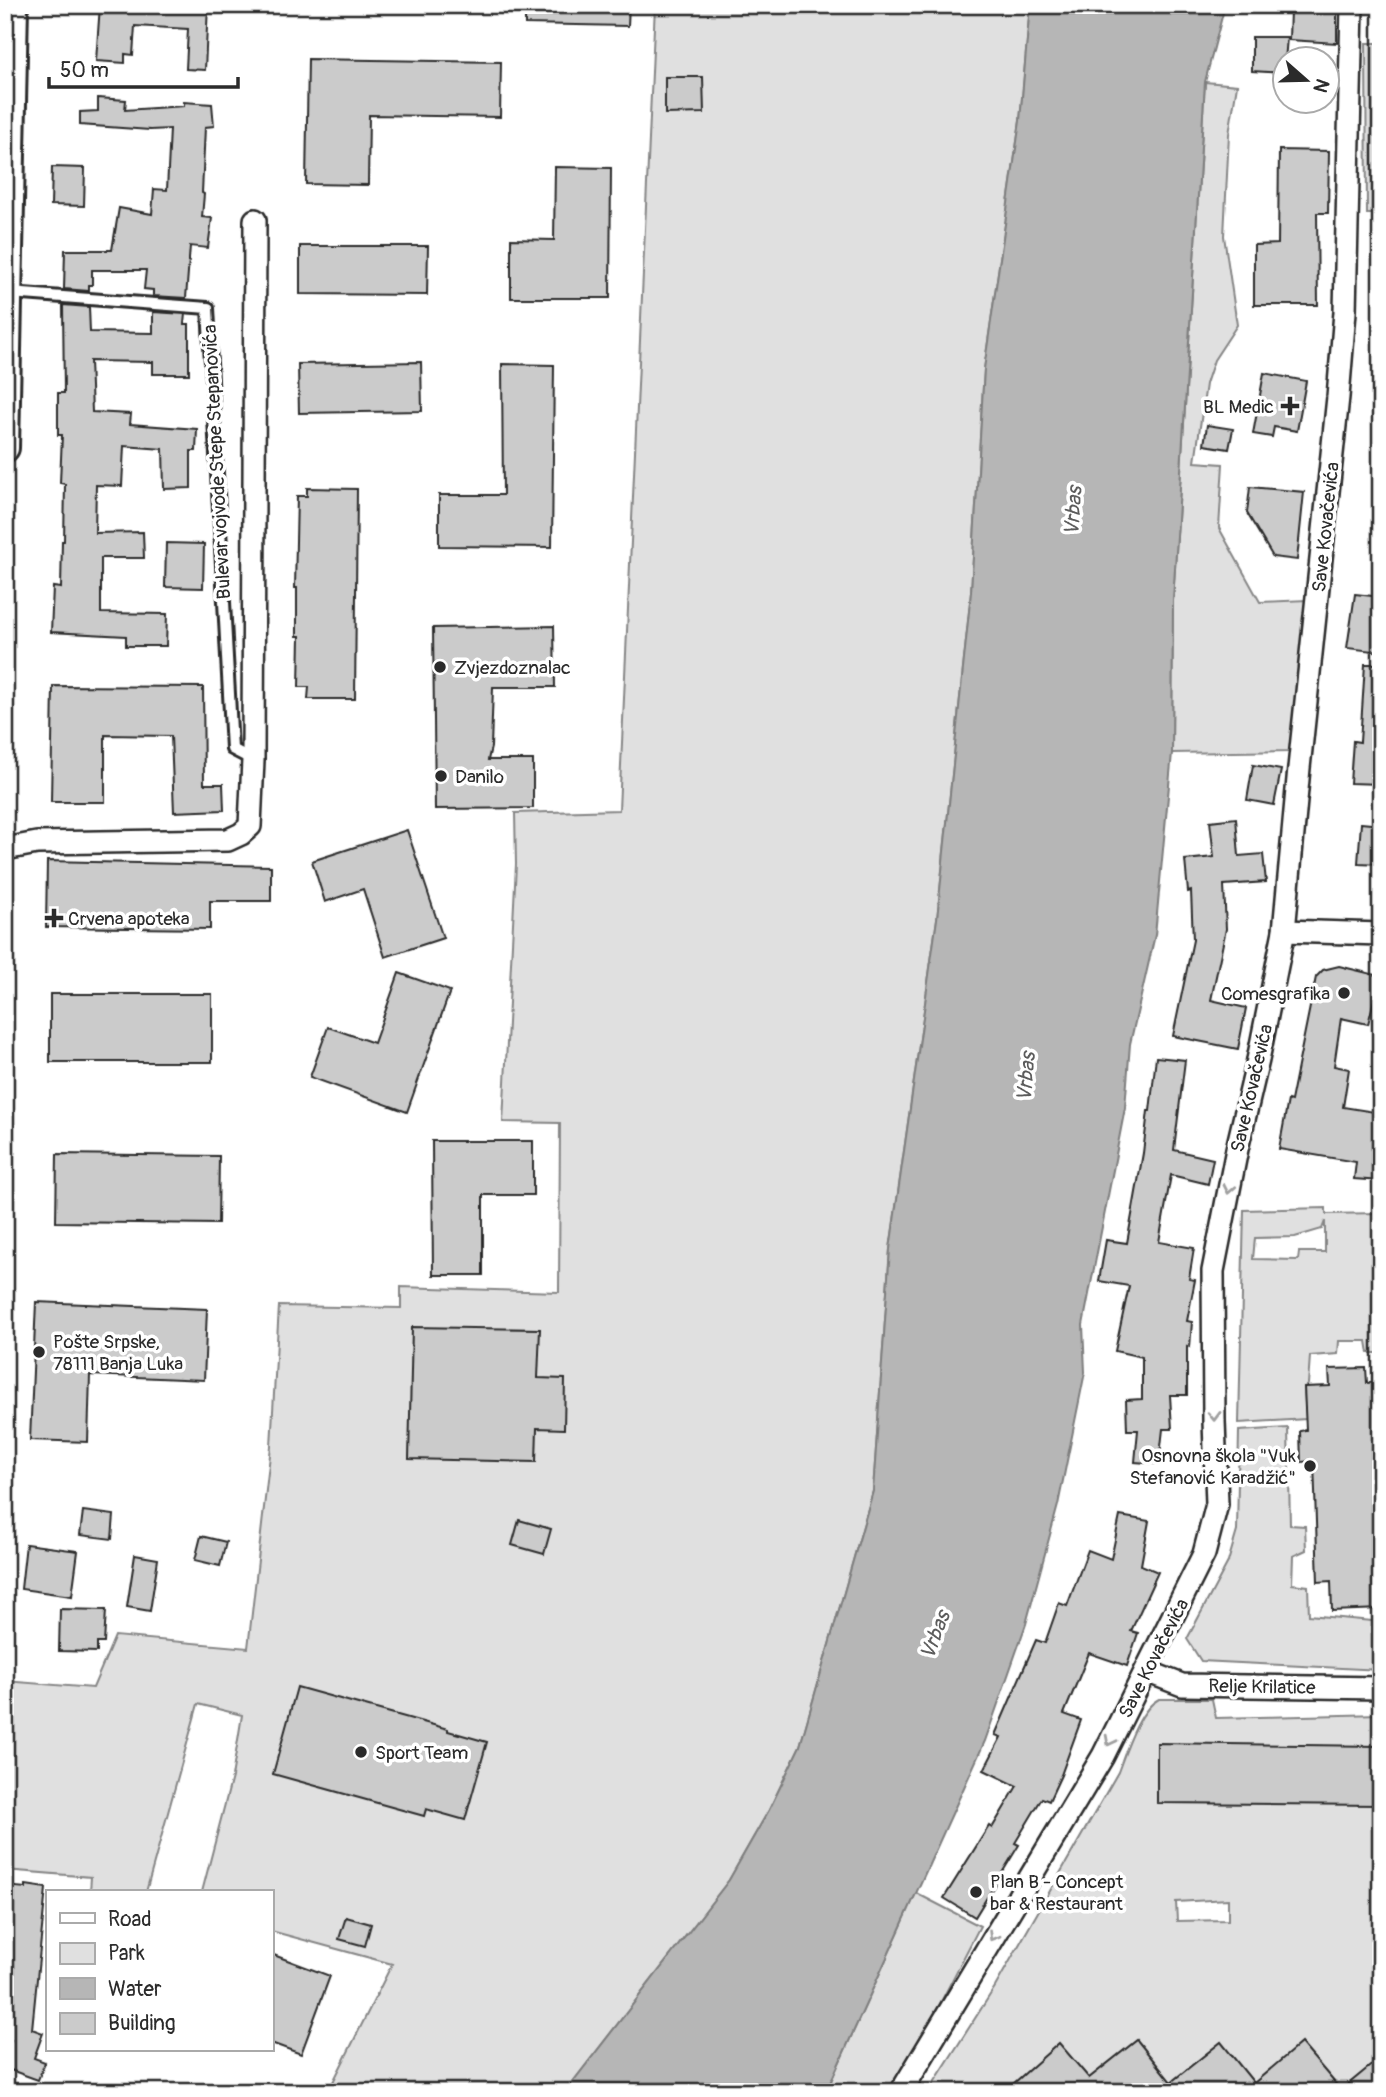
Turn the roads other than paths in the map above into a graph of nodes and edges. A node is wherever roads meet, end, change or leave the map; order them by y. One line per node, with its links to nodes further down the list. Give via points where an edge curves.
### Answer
1 (14, 5): 4 (street)
2 (1352, 5): 9 (street, Save Kovačevića, via 1345,312)
3 (255, 220): 7 (street, Bulevar vojvode Stepe Stepanovića)
4 (10, 293): 5 (street); 7 (lane, Bulevar vojvode Stepe Stepanovića, via 208,308 232,748)
5 (5, 440): 6 (street)
6 (5, 448)
7 (253, 760): 8 (street, Bulevar vojvode Stepe Stepanovića, via 250,826 228,841 37,843)
8 (5, 849)
9 (1284, 931): 10 (street); 11 (street, Save Kovačevića, one-way to 11, via 1213,1270 1217,1504 1205,1554)
10 (1381, 934)
11 (1146, 1671): 12 (street, Relje Krilatice, via 1182,1685); 13 (street, Save Kovačevića, one-way to 13, via 1103,1756)
12 (1381, 1688)
13 (901, 2092)

